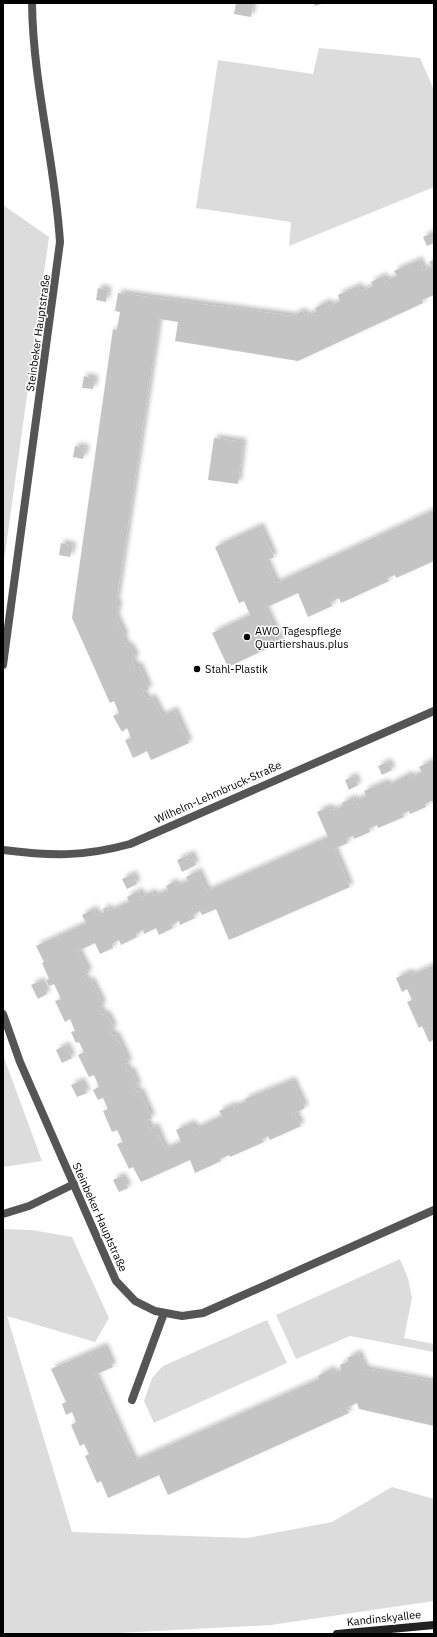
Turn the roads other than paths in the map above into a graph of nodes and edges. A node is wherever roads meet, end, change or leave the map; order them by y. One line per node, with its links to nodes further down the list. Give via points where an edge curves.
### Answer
1 (32, 3): 2 (street, Steinbeker Hauptstraße, via 32,35 57,200 60,242)
2 (3, 665)
3 (434, 711): 4 (street, Wilhelm-Lehmbruck-Straße, via 130,844 88,854 64,855)
4 (3, 850)
5 (3, 1014): 6 (street, Steinbeker Hauptstraße, via 20,1062)
6 (74, 1184): 8 (street, via 29,1206); 9 (street, Steinbeker Hauptstraße, via 116,1281 135,1301 155,1312)
7 (434, 1210): 9 (street, Steinbeker Hauptstraße, via 203,1313 182,1316)
8 (3, 1214)
9 (164, 1313): 10 (street)
10 (132, 1400)
11 (434, 1625): 12 (street, Kandinskyallee)
12 (337, 1634)

